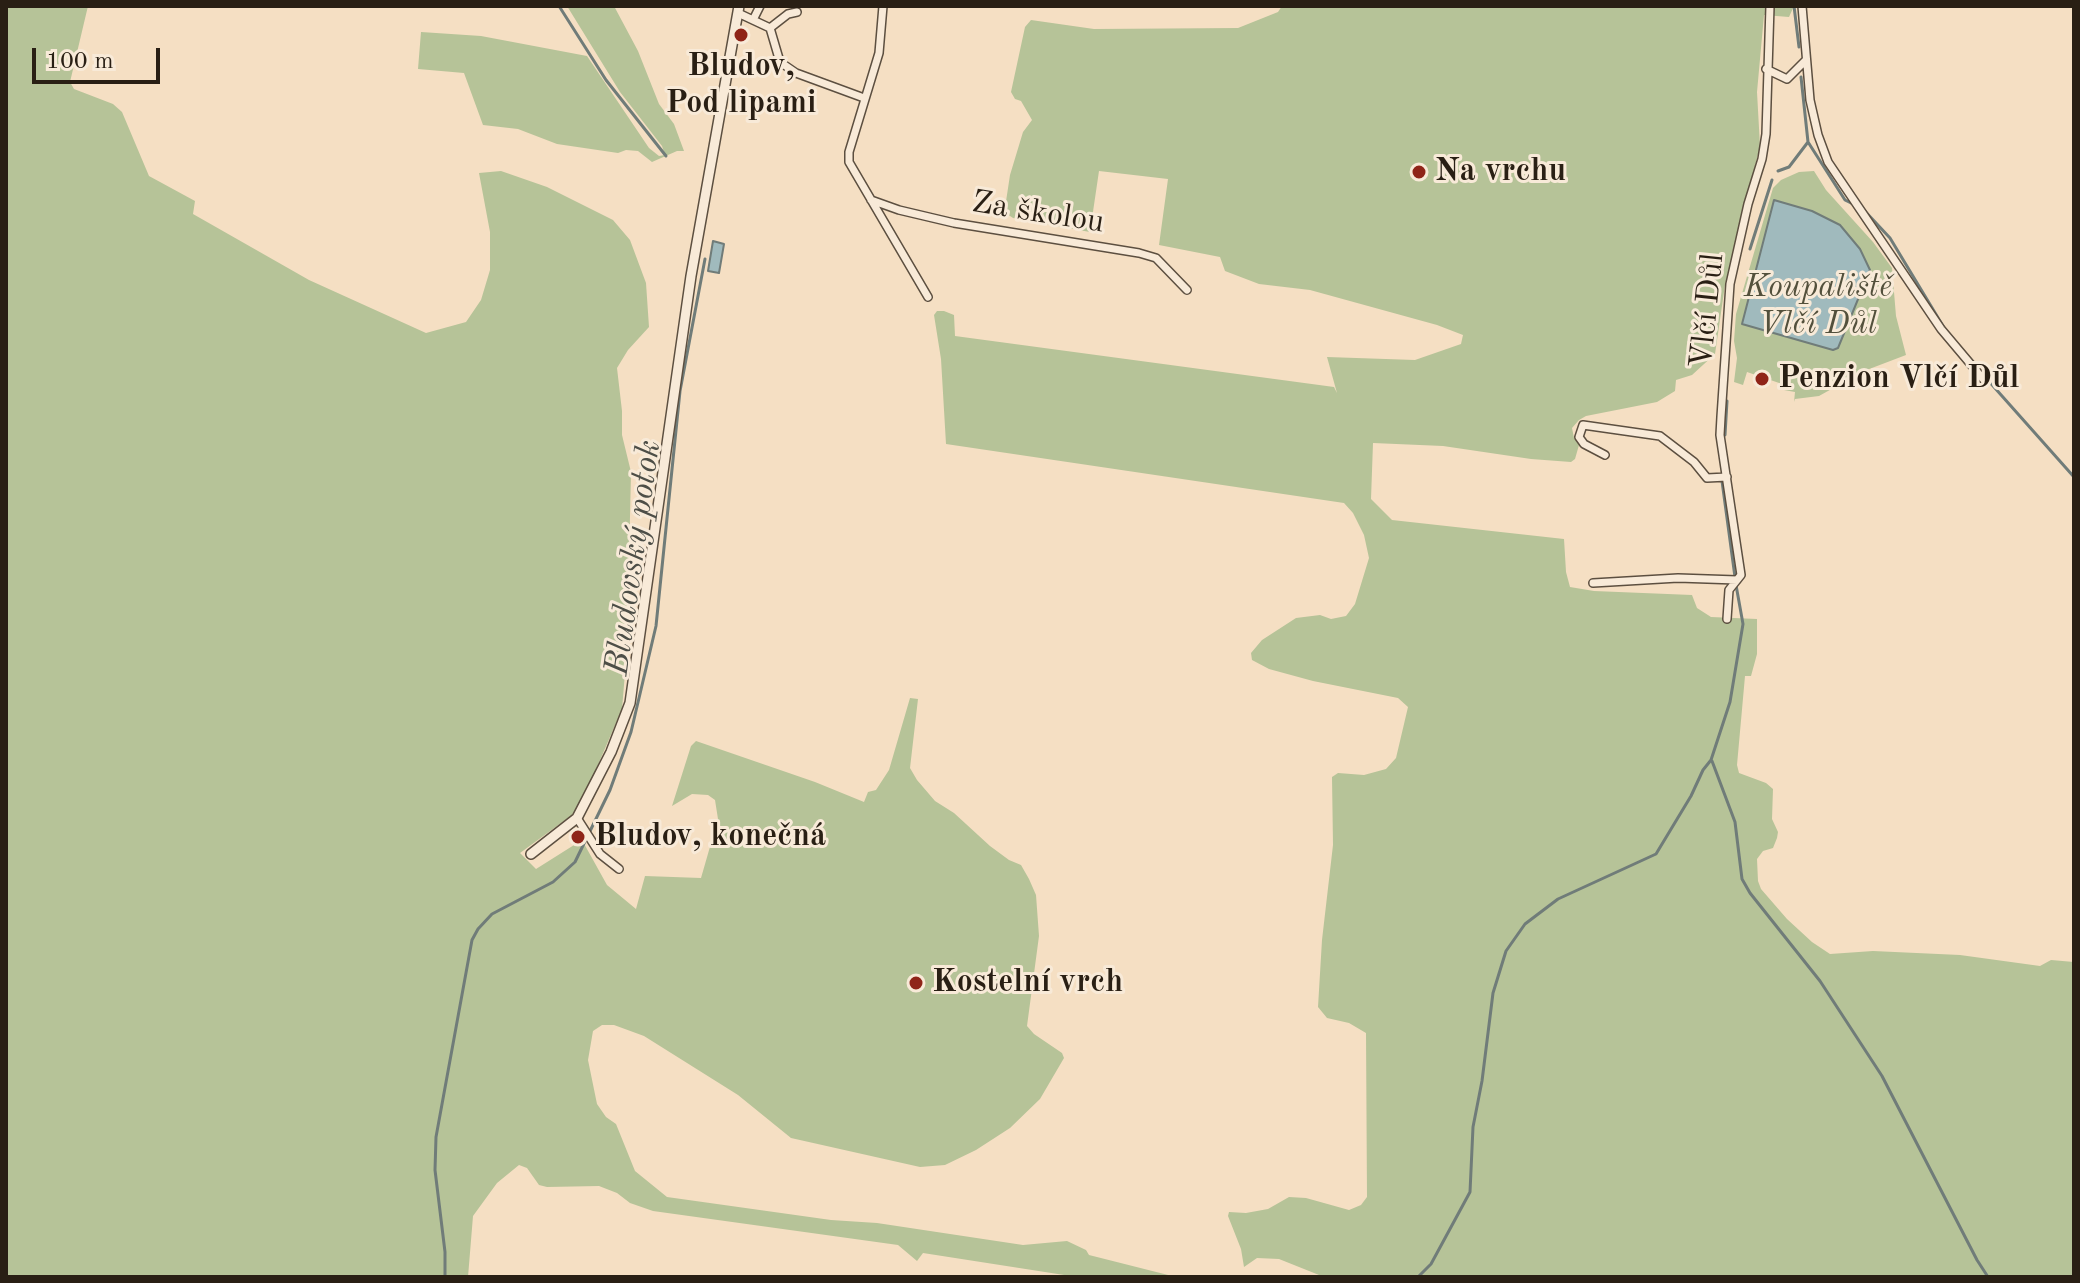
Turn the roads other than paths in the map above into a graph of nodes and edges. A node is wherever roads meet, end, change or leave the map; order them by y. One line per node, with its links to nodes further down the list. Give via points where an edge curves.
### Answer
1 (760, 6): 7 (street)
2 (883, 6): 11 (street, via 879,53)
3 (1770, 6): 10 (street, Vlčí Důl)
4 (1802, 6): 9 (street)
5 (738, 10): 7 (street); 21 (street, via 691,276 630,703)
6 (797, 12): 8 (street)
7 (753, 20): 8 (street)
8 (770, 28): 11 (street, via 780,62)
9 (1805, 61): 10 (street, via 1787,79); 15 (street, via 1812,112 1828,162 1941,329)
10 (1766, 69): 17 (street, Vlčí Důl, via 1762,159 1730,284 1720,435)
11 (864, 98): 12 (street, via 849,162)
12 (871, 200): 13 (street, Za školou, via 954,223 1139,253 1156,258); 14 (street)
13 (1187, 290)
14 (928, 297)
15 (1984, 380)
16 (1605, 455): 17 (street, via 1584,444 1579,437 1583,425 1660,436 1707,478)
17 (1727, 477): 18 (street, Vlčí Důl, via 1741,575)
18 (1737, 580): 19 (street); 20 (street, Vlčí Důl, via 1729,590)
19 (1593, 583)
20 (1727, 619)
21 (577, 818): 22 (street); 23 (street, via 600,854)
22 (531, 854)
23 (619, 869)

